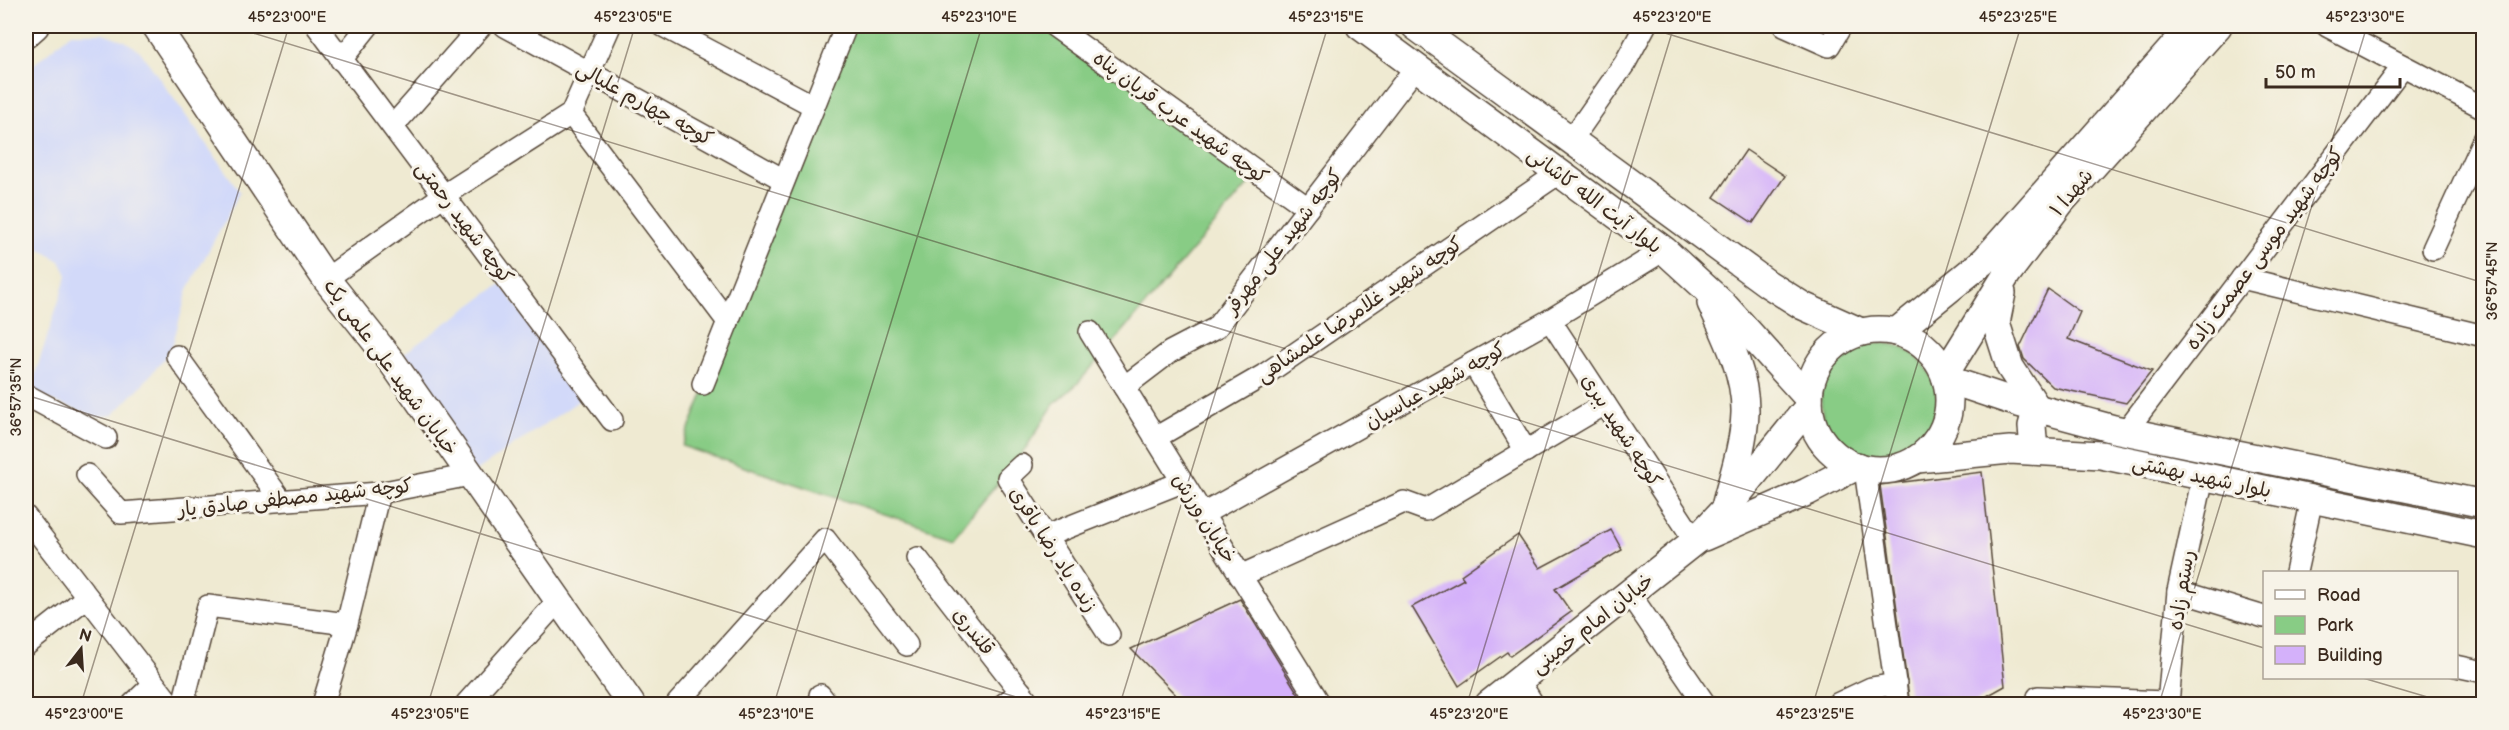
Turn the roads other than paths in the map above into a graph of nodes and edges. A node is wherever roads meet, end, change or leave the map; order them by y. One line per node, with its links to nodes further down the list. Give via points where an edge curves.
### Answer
1 (138, 26): 18 (main road)
2 (317, 26): 19 (street, کوچه شهید رحمتی)
3 (368, 26): 19 (street)
4 (481, 26): 26 (street)
5 (505, 26): 22 (street, کوچه چهارم علیالی)
6 (609, 26): 22 (street)
7 (663, 26): 23 (street)
8 (846, 26): 23 (street)
9 (1054, 26): 33 (street, کوچه شهید عرب قربان پناه)
10 (1360, 26): 21 (main road, بلوار آیت الله کاشانی)
11 (1415, 26): 28 (main road, بلوار آیت الله کاشانی)
12 (1645, 26): 28 (street)
13 (1784, 26): 14 (street, via 1829,46)
14 (1841, 26)
15 (2192, 26): 38 (main road, شهدا ۱, via 1985,260)
16 (2218, 26): 37 (main road, شهدا ۱, via 2061,202)
17 (2327, 26): 20 (street)
18 (163, 32): 40 (main road, خیابان شهید علی علمی یک)
19 (341, 60): 26 (street, کوچه شهید رحمتی)
20 (2403, 66): 24 (street); 39 (street, کوچه شهید موسی عصمت زاده)
21 (1416, 67): 29 (main road, بلوار آیت الله کاشانی); 33 (street, کوچه شهید علی مهرفر)
22 (589, 72): 25 (street); 30 (street, کوچه چهارم علیالی)
23 (814, 106): 30 (street)
24 (2484, 108)
25 (571, 114): 32 (street); 44 (street)
26 (393, 126): 32 (street, کوچه شهید رحمتی)
27 (2484, 138): 35 (street)
28 (1572, 139): 31 (main road, بلوار آیت الله کاشانی)
29 (1559, 173): 34 (main road, بلوار آیت الله کاشانی); 61 (street, کوچه شهید غلامرضا علمشاهی, via 1264,375)
30 (784, 180): 44 (street)
31 (1642, 191): 34 (main road); 46 (main road, بلوار آیت الله کاشانی, via 1794,300)
32 (444, 195): 40 (street); 58 (street, کوچه شهید رحمتی)
33 (1308, 208): 53 (street, کوچه شهید علی مهرفر, via 1216,328 1170,352)
34 (1620, 218): 36 (main road, بلوار آیت الله کاشانی)
35 (2433, 249)
36 (1664, 250): 41 (main road, بلوار آیت الله کاشانی); 43 (street, کوچه شهید عباسیان)
37 (2007, 274): 42 (main road, شهدا ۱); 57 (main road, via 1996,323 2010,367)
38 (1966, 276): 42 (main road, via 1960,286 1964,303 1972,312); 47 (main road, شهدا ۱)
39 (2242, 278): 48 (street); 59 (street, کوچه شهید موسی عصمت زاده)
40 (326, 279): 68 (main road, خیابان شهید علی علمی یک, via 392,362)
41 (1703, 286): 55 (main road, بلوار آیت الله کاشانی); 75 (main road, via 1739,372 1745,412 1741,446)
42 (1983, 314): 51 (main road, شهدا ۱)
43 (1550, 320): 50 (street, کوچه شهید عباسیان); 56 (street, کوچه شهید ببری)
44 (728, 322): 52 (street)
45 (1090, 332): 53 (street, خیابان ورزش)
46 (1861, 332): 47 (main road); 55 (main road, via 1844,339 1818,364)
47 (1896, 332): 51 (main road, via 1926,347)
48 (2484, 336)
49 (177, 356): 73 (street)
50 (1473, 363): 62 (street); 76 (street, کوچه شهید عباسیان)
51 (1946, 376): 57 (main road, بلوار شهید بهشتی); 64 (main road, via 1948,415 1942,432)
52 (703, 384)
53 (1124, 387): 61 (street, خیابان ورزش)
54 (26, 395): 60 (street)
55 (1809, 402): 66 (main road, via 1812,421 1824,443 1842,459); 75 (main road)
56 (1605, 404): 62 (street); 80 (street, کوچه شهید ببری)
57 (2037, 408): 59 (main road, بلوار شهید بهشتی); 63 (main road, via 2032,426)
58 (612, 420)
59 (2126, 431): 74 (main road, بلوار شهید بهشتی)
60 (106, 438)
61 (1155, 438): 70 (street, خیابان ورزش)
62 (1526, 451): 83 (street, via 1426,510 1404,502)
63 (2034, 451): 64 (main road, بلوار شهید بهشتی); 69 (main road, بلوار شهید بهشتی, via 2101,455)
64 (1917, 459): 66 (main road, via 1892,469)
65 (1022, 465): 79 (street, زنده یاد رضا باقری, via 1008,478)
66 (1861, 467): 80 (main road); 97 (street)
67 (87, 475): 73 (street, کوچه شهید مصطفی صادق یار, via 119,513)
68 (470, 475): 71 (street, کوچه شهید مصطفی صادق یار); 87 (main road, خیابان شهید علی علمی یک)
69 (2203, 477): 72 (main road, بلوار شهید بهشتی); 84 (street, رستم زاده)
70 (1182, 482): 76 (street, خیابان ورزش); 79 (street)
71 (379, 493): 73 (street, کوچه شهید مصطفی صادق یار); 89 (street)
72 (2312, 499): 78 (main road, بلوار شهید بهشتی); 82 (street)
73 (282, 500)
74 (2484, 504)
75 (1724, 510): 80 (main road)
76 (1203, 514): 83 (street, خیابان ورزش)
77 (26, 518): 86 (street)
78 (2484, 535)
79 (1046, 536): 90 (street, زنده یاد رضا باقری)
80 (1695, 541): 85 (main road, خیابان امام خمینی)
81 (917, 558): 99 (street, قلندری)
82 (2296, 571)
83 (1240, 576): 109 (street, خیابان ورزش)
84 (2178, 591): 88 (street); 100 (street, رستم زاده)
85 (1629, 593): 95 (main road, خیابان امام خمینی); 112 (street)
86 (87, 597): 91 (street); 96 (street)
87 (558, 601): 105 (street); 106 (main road, خیابان شهید علی علمی یک)
88 (2263, 616)
89 (347, 624): 103 (street, via 208,606); 104 (street)
90 (1109, 635)
91 (26, 645)
92 (907, 645): 107 (street, via 825,539)
93 (2458, 666): 94 (street)
94 (2484, 672)
95 (1519, 681): 110 (main road, خیابان امام خمینی); 111 (street)
96 (154, 684): 101 (street); 102 (street)
97 (1897, 694): 113 (street, via 1870,688)
98 (2038, 697): 100 (street)
99 (1025, 698): 108 (street)
100 (2167, 703)
101 (133, 705)
102 (170, 705)
103 (183, 705)
104 (323, 705)
105 (466, 705)
106 (631, 705)
107 (678, 705)
108 (1004, 705)
109 (1320, 705)
110 (1489, 705)
111 (1533, 705)
112 (1705, 705)
113 (1837, 705)

